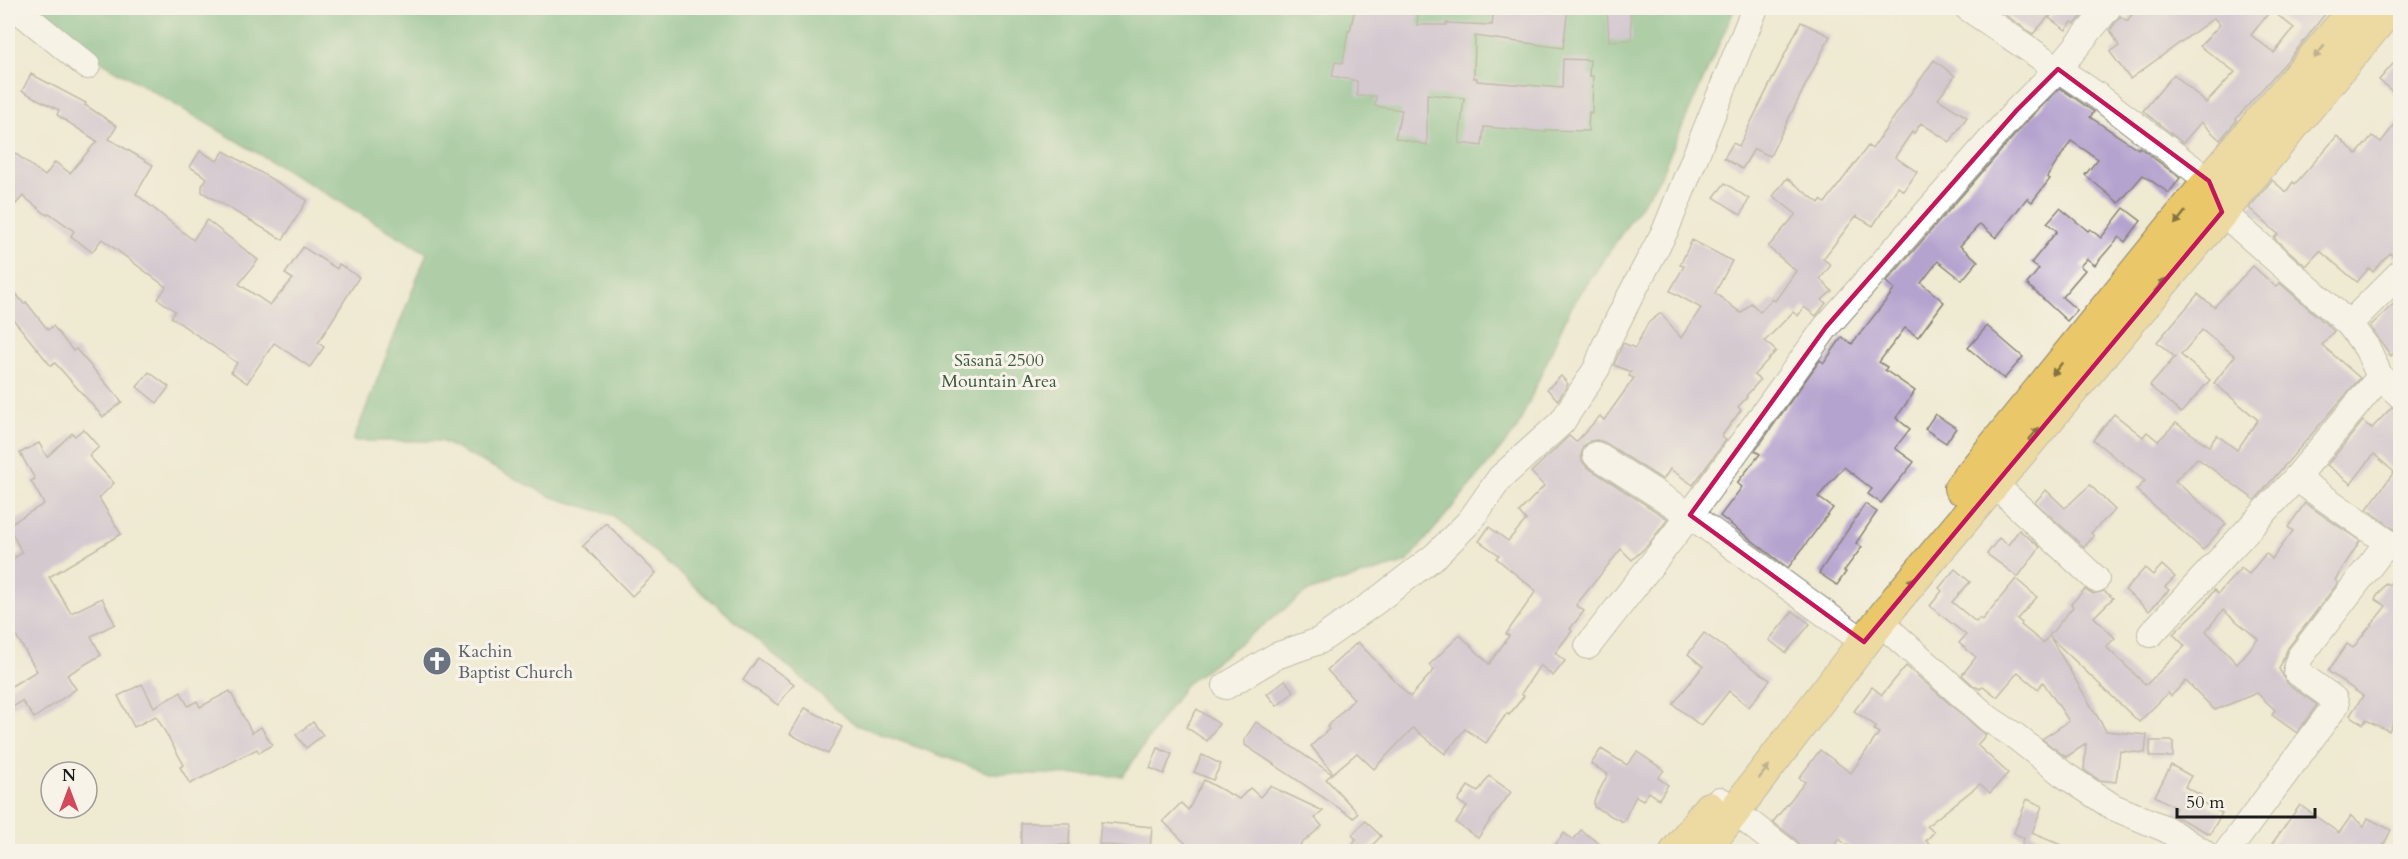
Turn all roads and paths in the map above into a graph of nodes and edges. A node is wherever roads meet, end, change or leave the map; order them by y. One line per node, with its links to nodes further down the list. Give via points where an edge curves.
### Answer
1 (16, 8): 7 (street)
2 (1755, 8): 24 (street, via 1666,229 1621,314 1598,368 1562,422 1500,478 1470,521 1436,555 1319,641 1276,656)
3 (1968, 8): 8 (street)
4 (2108, 8): 8 (street)
5 (2356, 8): 9 (main road, one-way to 9)
6 (2393, 12): 10 (main road)
7 (87, 66)
8 (2058, 69): 9 (street); 18 (street, via 2017,110 1826,327)
9 (2209, 181): 10 (street); 21 (main road, one-way to 21)
10 (2222, 212): 12 (street); 17 (main road, one-way to 10)
11 (2400, 273): 12 (street)
12 (2349, 324): 13 (street, via 2367,348)
13 (2380, 377): 14 (street); 16 (street)
14 (2400, 395)
15 (1596, 455): 18 (street)
16 (2296, 478): 19 (street); 22 (street)
17 (1993, 483): 20 (street); 21 (main road, one-way to 17)
18 (1690, 515): 21 (street); 23 (street)
19 (2394, 547): 30 (street, via 2300,657 2298,672 2334,699 2336,705)
20 (2096, 579)
21 (1864, 631): 25 (main road); 29 (street, via 2113,807 2166,829)
22 (2151, 634)
23 (1588, 646)
24 (1226, 686)
25 (1726, 805): 26 (main road); 27 (main road); 28 (street)
26 (1676, 852)
27 (1703, 852)
28 (1787, 852)
29 (2203, 852)
30 (2227, 852)

